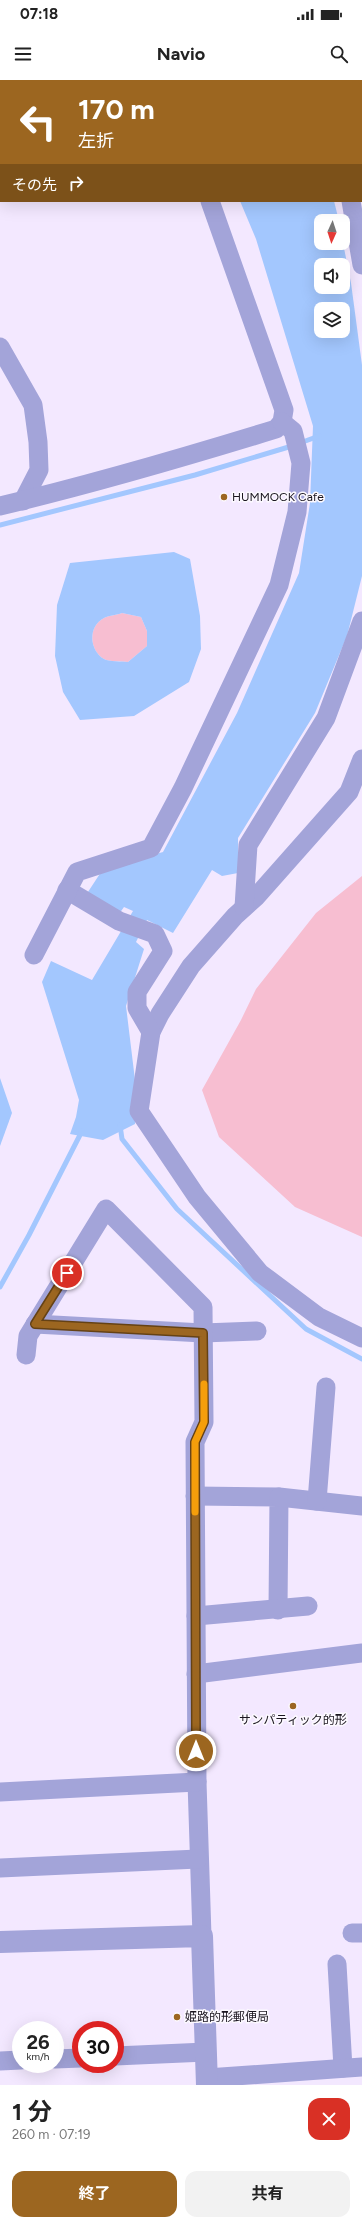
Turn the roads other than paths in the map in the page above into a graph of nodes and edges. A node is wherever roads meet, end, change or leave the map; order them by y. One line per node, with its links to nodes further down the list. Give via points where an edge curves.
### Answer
1 (210, 202): 5 (street, via 284,410)
2 (351, 202): 3 (street)
3 (361, 255)
4 (0, 347): 6 (street, via 32,405 38,442 39,470)
5 (282, 422): 6 (street, via 276,429 178,460); 11 (street, via 293,431 301,463 297,512 279,585 183,788 151,848 76,872)
6 (23, 501): 7 (street)
7 (0, 506)
8 (362, 621): 9 (street)
9 (356, 657): 12 (street, via 326,718 248,845)
10 (362, 759): 12 (street, via 349,792 256,897)
11 (67, 890): 13 (street); 14 (street, via 119,921 155,934 163,950 137,992 137,1008)
12 (244, 907): 14 (street, via 192,966)
13 (34, 955)
14 (151, 1032): 18 (street, via 139,1111 197,1197 260,1273 319,1317)
15 (35, 1324): 17 (street); 17 (street, via 106,1209 203,1307); 19 (street, via 28,1336)
16 (257, 1332): 17 (street)
17 (203, 1333): 21 (street, via 204,1422 195,1442)
18 (362, 1338)
19 (26, 1355)
20 (326, 1387): 23 (street)
21 (195, 1496): 22 (street); 27 (street)
22 (279, 1497): 23 (street); 26 (street)
23 (317, 1501): 24 (street)
24 (362, 1506)
25 (308, 1606): 26 (street)
26 (278, 1610): 27 (street)
27 (196, 1616): 29 (street)
28 (362, 1653): 29 (street)
29 (196, 1674): 30 (street)
30 (197, 1782): 31 (street); 32 (street)
31 (0, 1792)
32 (198, 1859): 33 (street); 34 (street)
33 (0, 1868)
34 (202, 1936): 35 (street); 37 (street)
35 (0, 1942)
36 (337, 1964): 42 (street)
37 (206, 2052): 38 (street); 43 (street)
38 (124, 2056)
39 (12, 2060): 40 (street)
40 (0, 2061)
41 (362, 2067): 42 (street)
42 (339, 2074): 43 (street)
43 (207, 2081)

